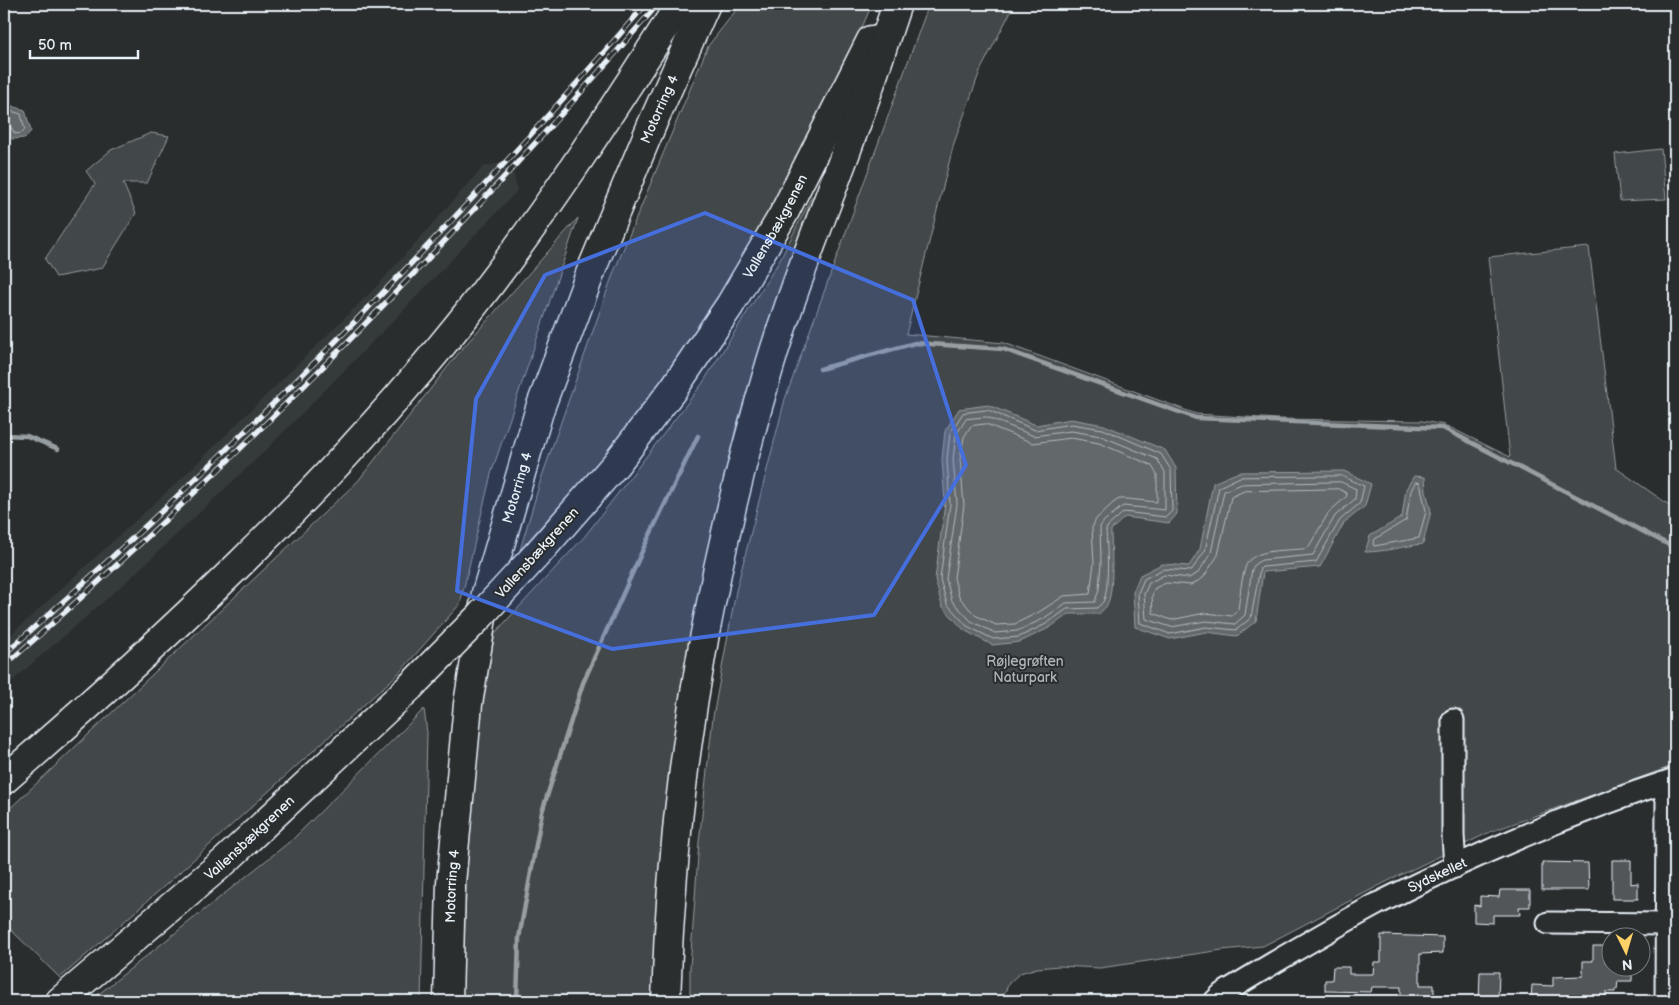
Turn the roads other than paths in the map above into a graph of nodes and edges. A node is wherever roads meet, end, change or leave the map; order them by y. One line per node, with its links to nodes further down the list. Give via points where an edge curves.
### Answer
1 (680, 4): 6 (highway, via 534,227 390,405 311,492 224,579 134,665)
2 (706, 4): 13 (highway, Motorring 4, via 593,266 540,408 486,593 468,704 453,863)
3 (890, 4): 12 (highway, Vallensbækgrenen, bridge, via 783,215 730,305 674,388 616,464 480,616 410,687 225,861)
4 (897, 4): 14 (highway, via 786,314 744,459 716,573 683,774 673,867)
5 (1453, 720): 9 (street)
6 (4, 780)
7 (1668, 781): 8 (street); 9 (street, Sydskellet)
8 (1671, 853): 11 (street)
9 (1455, 867): 15 (street, Sydskellet, via 1377,905)
10 (1548, 923): 11 (street)
11 (1666, 924): 16 (street)
12 (60, 1001)
13 (448, 1001)
14 (666, 1001)
15 (1215, 1001)
16 (1666, 1001)

